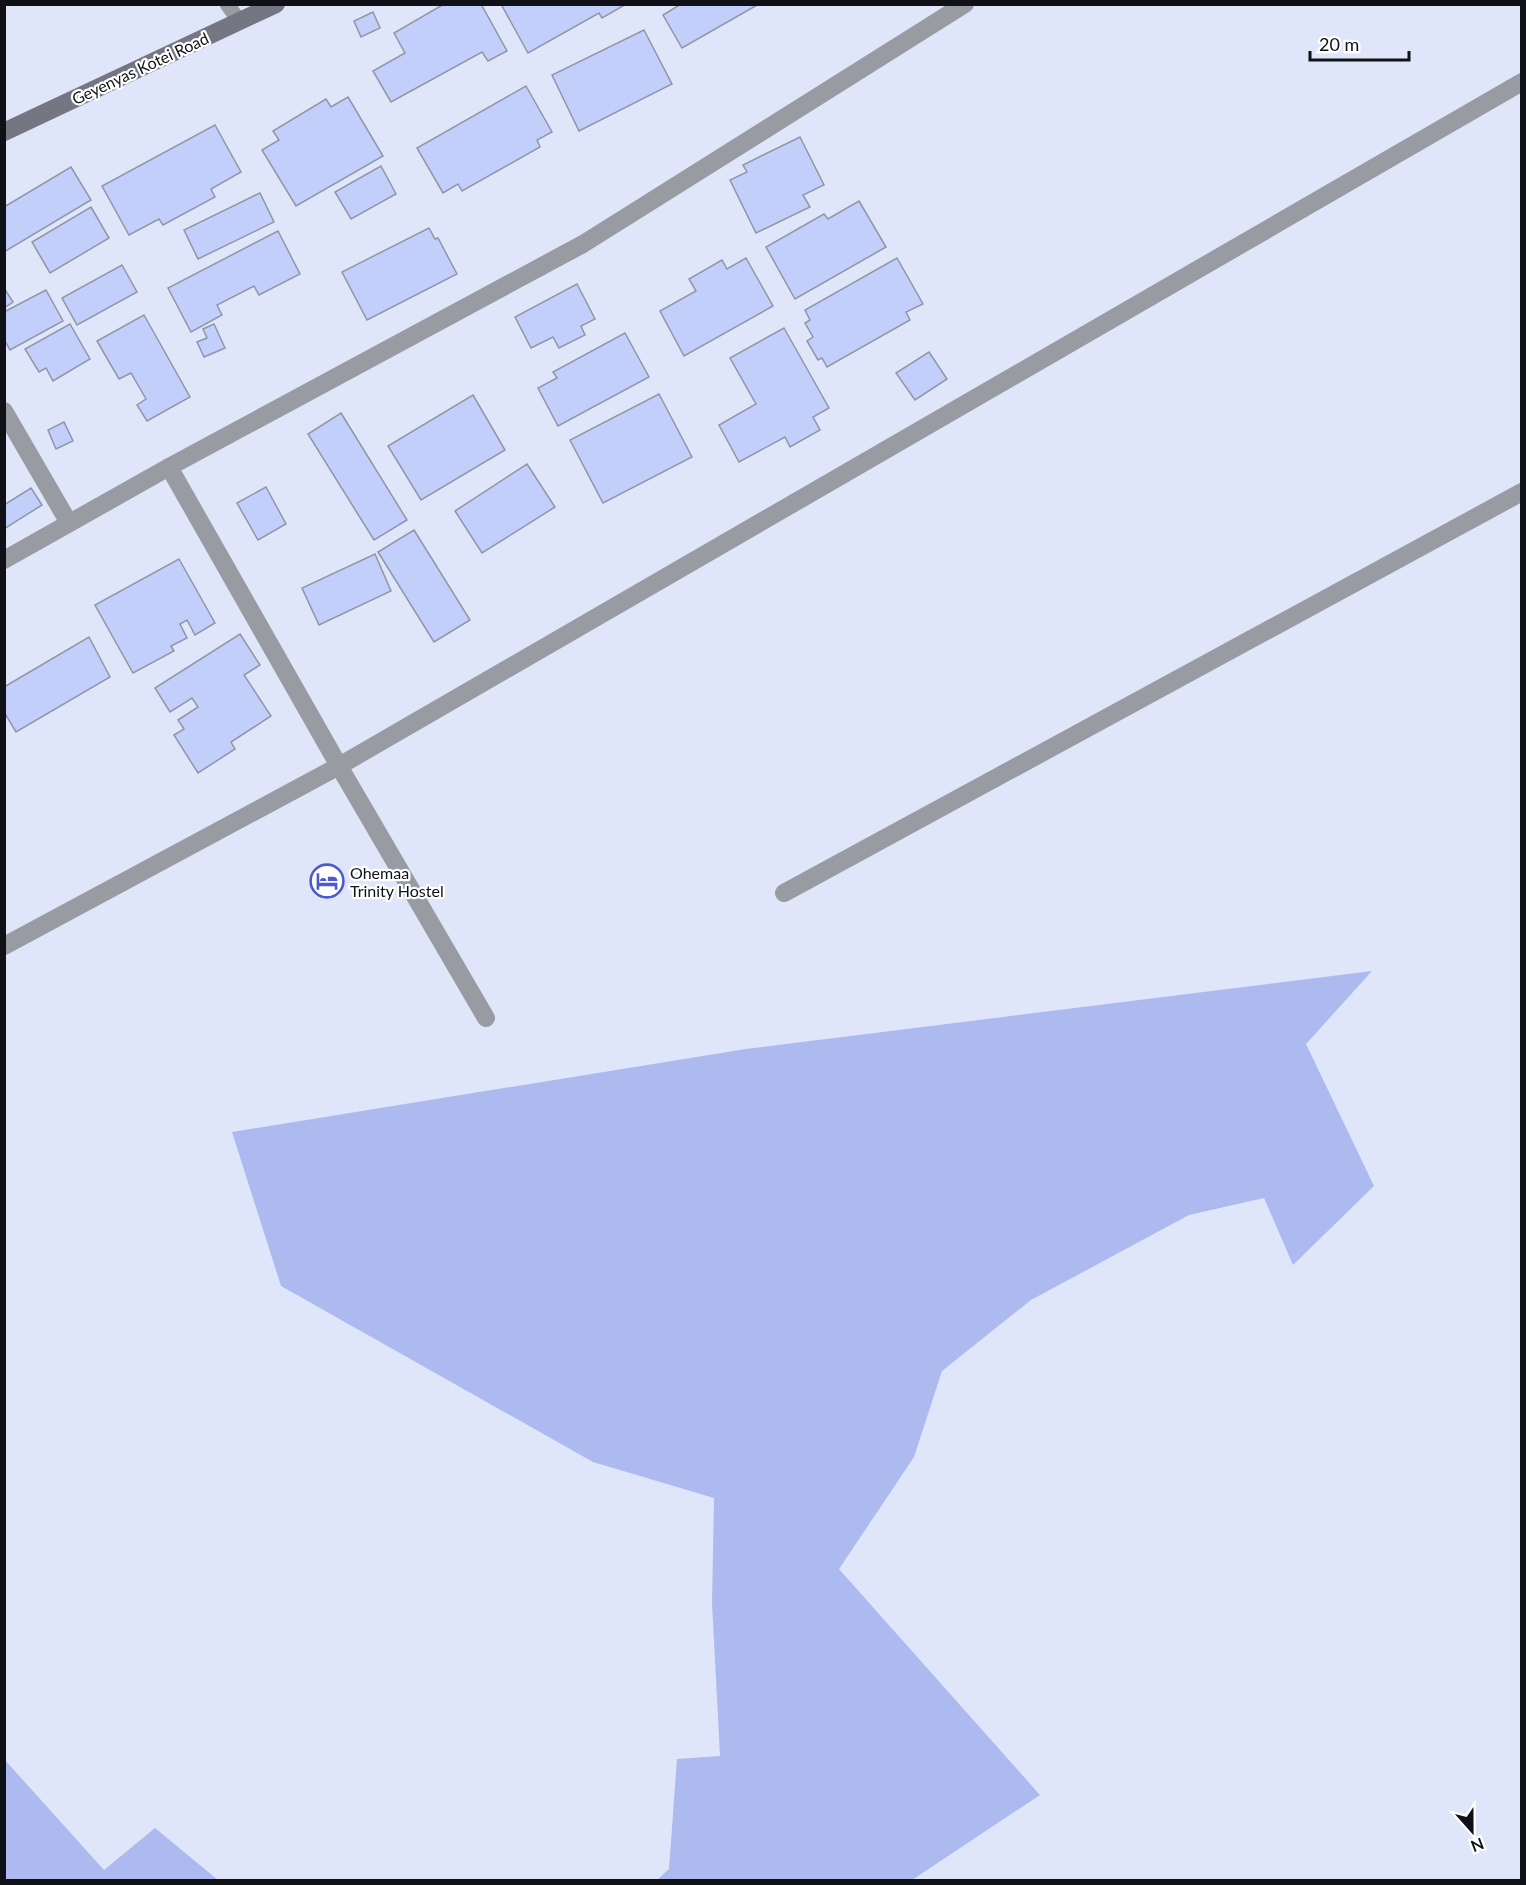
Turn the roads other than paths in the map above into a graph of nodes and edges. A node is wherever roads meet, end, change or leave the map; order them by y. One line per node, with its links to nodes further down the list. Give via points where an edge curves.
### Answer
1 (228, 4): 4 (lane)
2 (276, 4): 4 (street, Geyenyas Kotei Road)
3 (965, 4): 8 (street, via 584,244)
4 (240, 21): 6 (street, Geyenyas Kotei Road)
5 (1521, 82): 12 (street)
6 (4, 132)
7 (4, 411): 10 (street)
8 (169, 467): 10 (street); 12 (street)
9 (1521, 492): 13 (street)
10 (69, 524): 11 (street)
11 (4, 560)
12 (339, 766): 14 (street); 15 (street)
13 (784, 893)
14 (4, 946)
15 (486, 1018)

